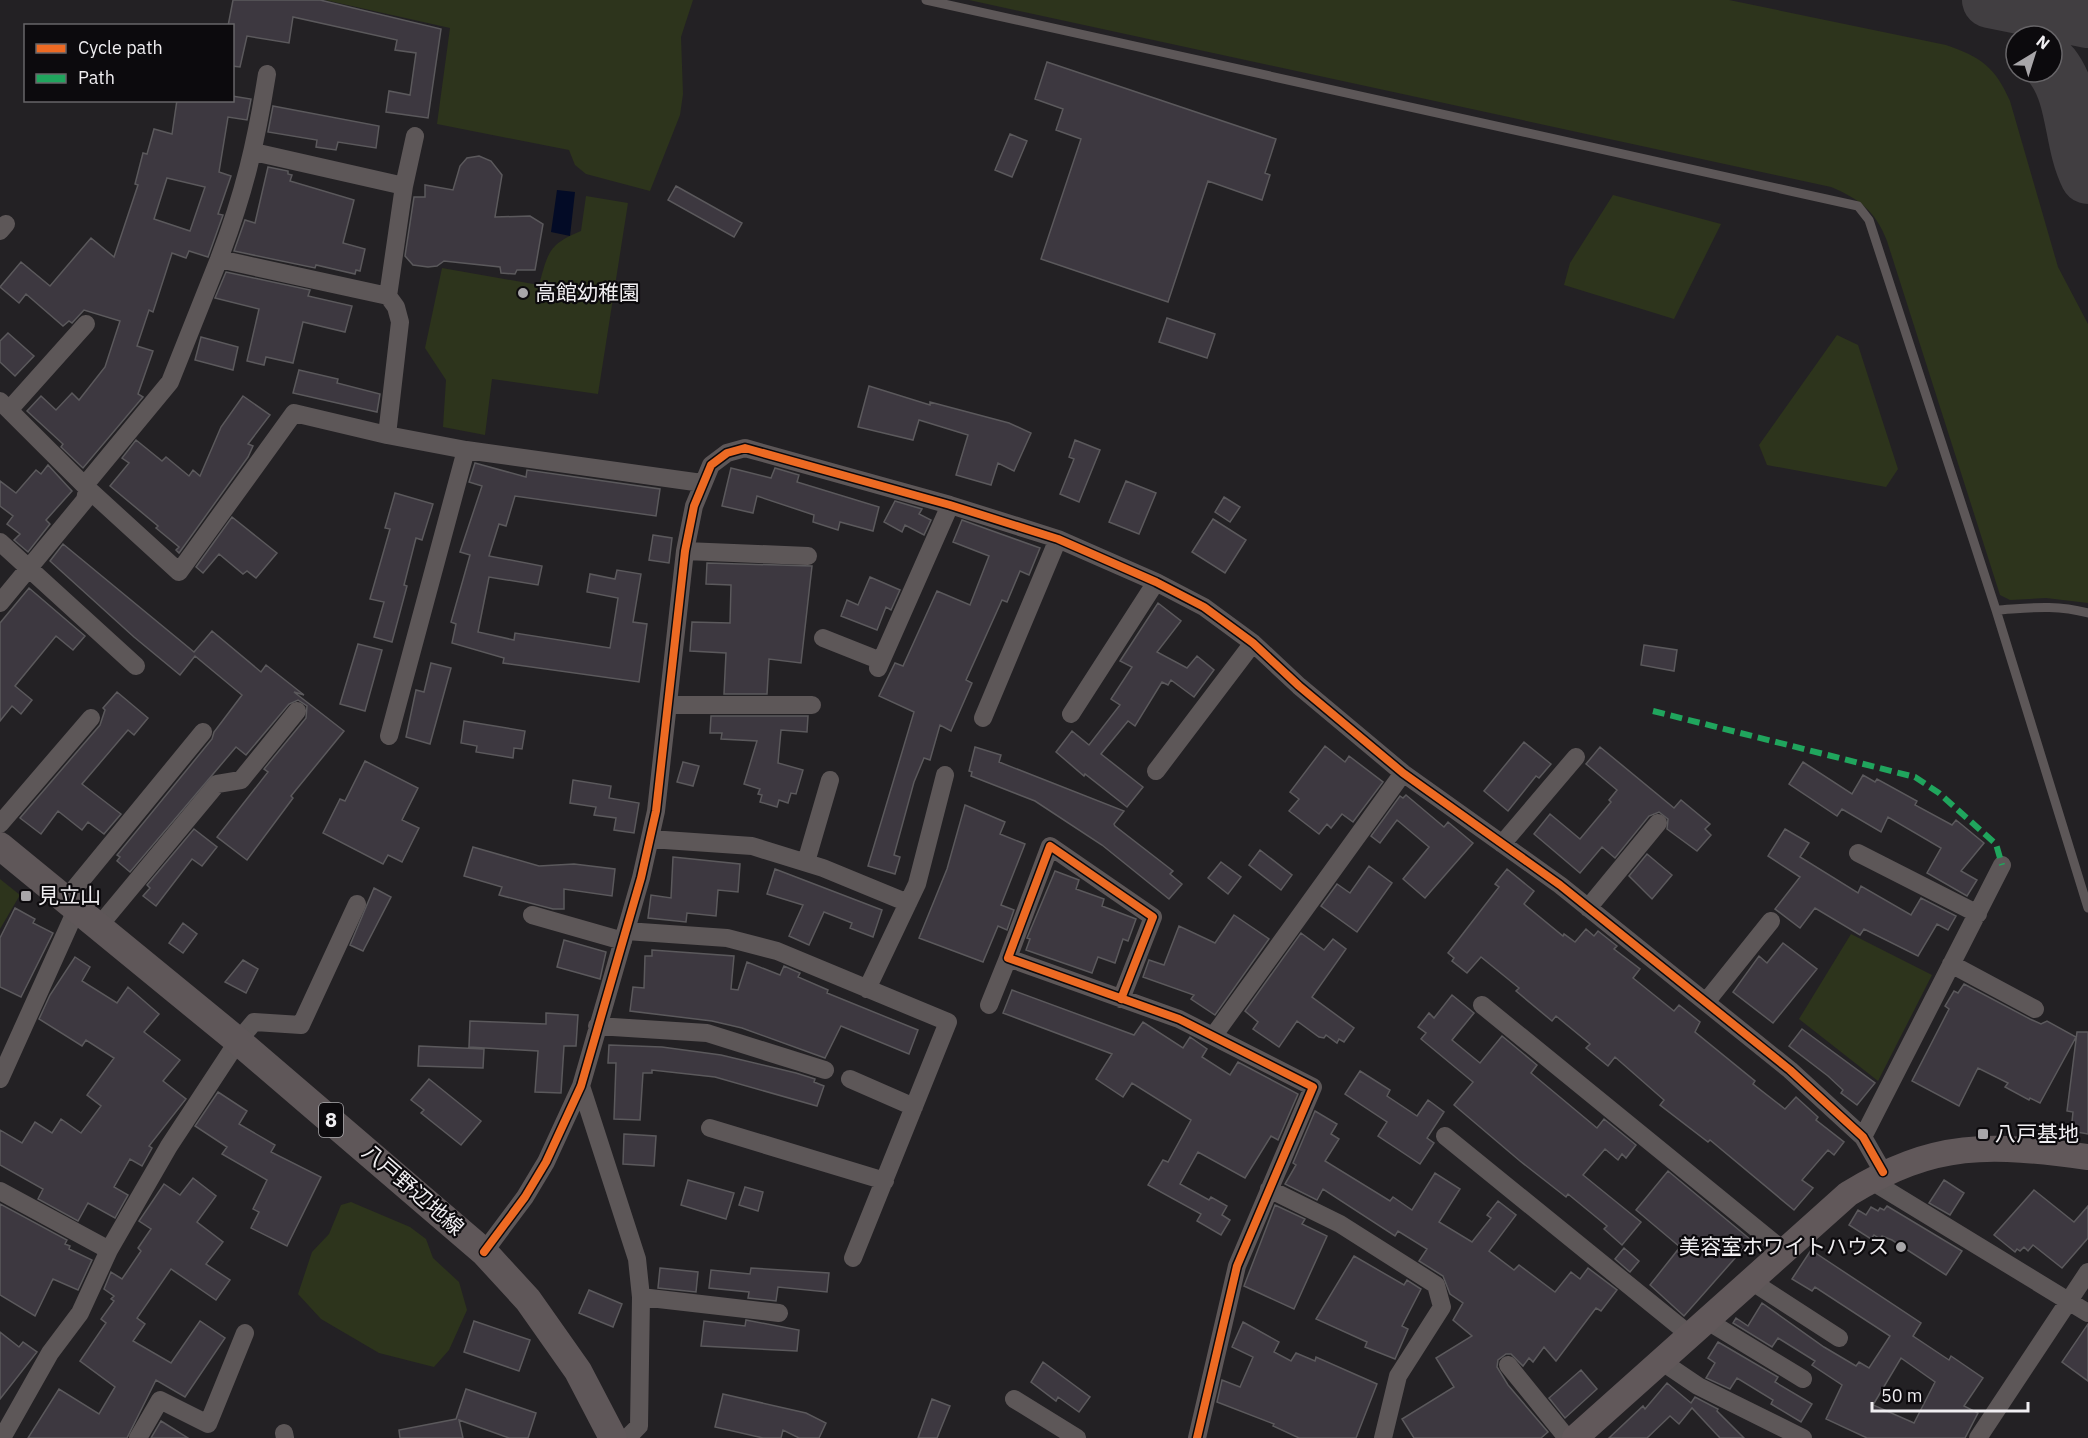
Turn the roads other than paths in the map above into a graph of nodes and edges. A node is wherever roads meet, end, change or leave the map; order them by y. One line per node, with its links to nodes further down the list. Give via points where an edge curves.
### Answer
1 (926, 0): 22 (lane, via 1858,206 1869,220)
2 (267, 74): 4 (street)
3 (415, 136): 5 (street)
4 (254, 152): 5 (street); 6 (street, via 241,202)
5 (404, 186): 7 (street)
6 (219, 260): 7 (street); 13 (street, via 170,382 89,480)
7 (388, 296): 10 (street, via 400,322)
8 (86, 324): 9 (street)
9 (4, 406): 13 (street)
10 (387, 435): 11 (street); 13 (street, via 294,413 179,572)
11 (466, 450): 12 (street); 34 (street)
12 (702, 483): 14 (street, via 711,465 727,453 745,448); 17 (street)
13 (87, 488): 19 (street, via 85,500)
14 (950, 505): 15 (street); 24 (street, via 880,665)
15 (1058, 539): 20 (street); 32 (street)
16 (0, 542): 19 (street)
17 (685, 551): 18 (street); 27 (street)
18 (807, 556)
19 (31, 568): 21 (street); 26 (street)
20 (1156, 582): 25 (street, via 1204,607); 30 (street)
21 (0, 603)
22 (1996, 610): 23 (lane, via 2061,606); 52 (lane)
23 (2088, 613)
24 (823, 638)
25 (1254, 643): 36 (street); 37 (street)
26 (136, 666)
27 (668, 705): 28 (street); 42 (street)
28 (812, 705)
29 (297, 711): 56 (street, via 241,780 218,784)
30 (1071, 714)
31 (91, 718): 41 (street)
32 (983, 718)
33 (203, 732): 49 (street)
34 (389, 736)
35 (1576, 757): 43 (street)
36 (1156, 771)
37 (1403, 773): 43 (street); 67 (street)
38 (945, 775): 48 (street, via 917,884)
39 (830, 780): 46 (street)
40 (1658, 823): 51 (street)
41 (0, 824)
42 (650, 839): 46 (street, via 752,846); 57 (street)
43 (1502, 844): 51 (street)
44 (0, 846): 49 (main road, 八戸野辺地線 / 8)
45 (1858, 853): 53 (street)
46 (806, 862): 48 (street)
47 (2002, 865): 53 (street)
48 (908, 903): 60 (street)
49 (71, 904): 56 (main road, 八戸野辺地線 / 8); 70 (street)
50 (357, 904): 68 (street, via 301,1025 254,1022)
51 (1588, 908): 62 (street)
52 (2088, 908)
53 (1978, 914): 59 (street)
54 (532, 915): 57 (street)
55 (1771, 921): 62 (street)
56 (99, 926): 68 (main road, 八戸野辺地線 / 8)
57 (624, 936): 60 (street, via 727,938 777,951); 66 (street)
58 (1008, 958): 61 (street); 61 (street, via 1050,846 1153,917); 63 (street)
59 (1952, 964): 65 (street); 76 (street)
60 (867, 989): 73 (street, via 948,1022)
61 (1121, 999): 67 (street)
62 (1706, 1002): 76 (street, via 1790,1070)
63 (989, 1005)
64 (1482, 1005): 83 (street)
65 (2035, 1009)
66 (597, 1026): 69 (street, via 707,1033); 72 (street)
67 (1214, 1035): 80 (street, via 1313,1087)
68 (238, 1041): 82 (street, via 169,1146); 84 (main road, 八戸野辺地線 / 8)
69 (825, 1070)
70 (0, 1079)
71 (850, 1079): 73 (street)
72 (581, 1086): 84 (street, via 546,1162); 88 (street, via 637,1259)
73 (914, 1107): 79 (street)
74 (710, 1128): 79 (street)
75 (1445, 1136): 92 (street)
76 (1863, 1137): 78 (street)
77 (2088, 1157): 78 (street, via 1973,1147 1931,1155)
78 (1876, 1176): 83 (street, via 1848,1194); 89 (street)
79 (885, 1181): 85 (street)
80 (1269, 1189): 104 (street, via 1237,1266); 105 (street, via 1340,1224 1436,1285 1442,1307 1398,1376)
81 (0, 1191): 82 (street)
82 (109, 1250): 99 (street, via 80,1313 50,1353)
83 (1784, 1251): 87 (street)
84 (484, 1252): 101 (main road, 八戸野辺地線 / 8, via 528,1300 578,1371)
85 (854, 1258)
86 (2088, 1272): 89 (street)
87 (1751, 1281): 92 (street); 94 (street)
88 (641, 1297): 90 (street); 102 (street, via 639,1426)
89 (2067, 1301): 91 (street); 109 (street)
90 (779, 1313)
91 (2088, 1313)
92 (1698, 1328): 95 (street); 97 (street)
93 (245, 1333): 100 (street, via 208,1424 160,1400)
94 (1839, 1338)
95 (1661, 1361): 107 (street); 108 (street, via 1698,1386)
96 (1508, 1365): 106 (street)
97 (1803, 1379)
98 (1014, 1399): 103 (street)
99 (2, 1438)
100 (138, 1438)
101 (613, 1438)
102 (627, 1438)
103 (1077, 1438)
104 (1197, 1438)
105 (1383, 1438)
106 (1567, 1438)
107 (1575, 1438)
108 (1803, 1438)
109 (1977, 1438)

